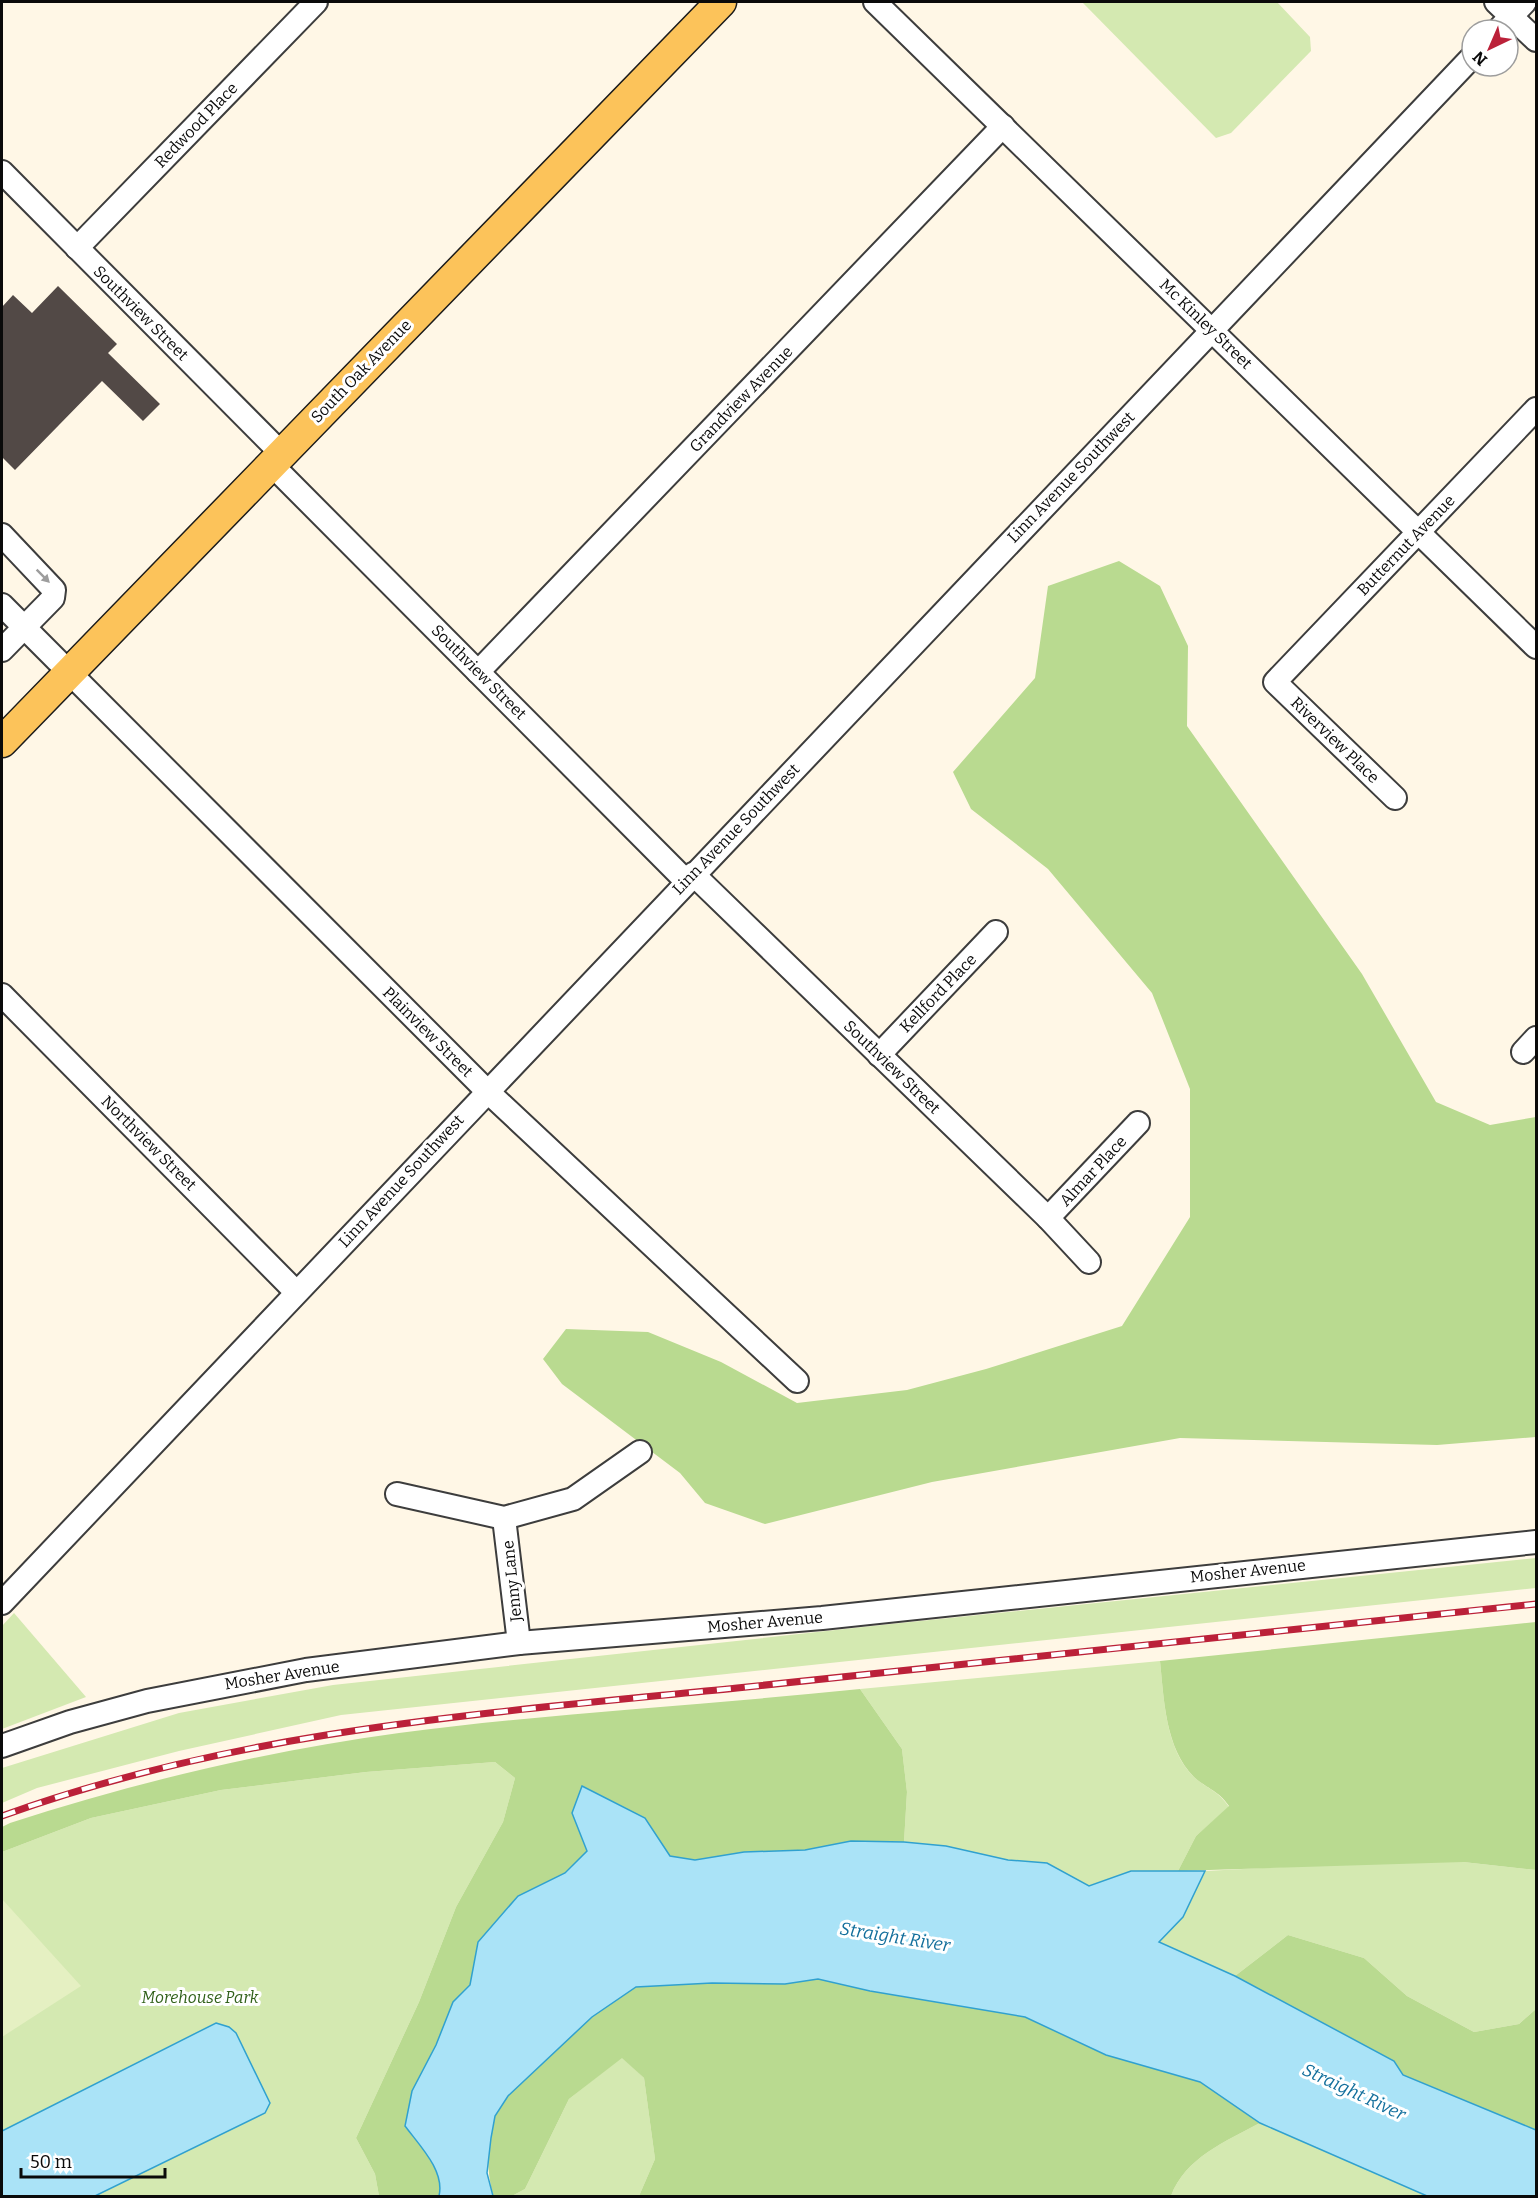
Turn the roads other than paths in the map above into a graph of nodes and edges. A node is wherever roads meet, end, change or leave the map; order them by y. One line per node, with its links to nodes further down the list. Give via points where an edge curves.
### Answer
1 (316, 2): 9 (street, Redwood Place)
2 (721, 2): 12 (main road, South Oak Avenue)
3 (875, 2): 7 (street, Mc Kinley Street)
4 (1508, 12): 5 (street)
5 (1536, 40)
6 (1460, 70): 10 (street, Linn Avenue Southwest)
7 (1003, 126): 10 (street, Mc Kinley Street); 20 (street, Grandview Avenue)
8 (2, 172): 9 (street, Southview Street)
9 (77, 248): 12 (street, Southview Street)
10 (1211, 329): 13 (street, Mc Kinley Street); 24 (street, Linn Avenue Southwest)
11 (1536, 409): 13 (street, Butternut Avenue)
12 (276, 459): 19 (main road, South Oak Avenue); 20 (street, Southview Street)
13 (1419, 532): 17 (street, Mc Kinley Street); 21 (street, Butternut Avenue)
14 (2, 535): 16 (street, one-way to 16, via 54,590 53,598)
15 (2, 606): 16 (street, Plainview Street)
16 (24, 627): 18 (street); 19 (street, Plainview Street)
17 (1536, 647)
18 (2, 650)
19 (69, 672): 22 (main road, South Oak Avenue); 28 (street, Plainview Street)
20 (478, 672): 24 (street, Southview Street)
21 (1275, 682): 23 (street, Riverview Place)
22 (2, 742)
23 (1395, 798)
24 (689, 878): 27 (street, Southview Street); 28 (street, Linn Avenue Southwest)
25 (996, 932): 27 (street, Kellford Place)
26 (2, 995): 32 (street, Northview Street)
27 (879, 1055): 30 (street, Southview Street)
28 (486, 1091): 32 (street, Linn Avenue Southwest); 33 (street, Plainview Street)
29 (1138, 1123): 30 (street, Almar Place)
30 (1048, 1218): 31 (street, Southview Street)
31 (1089, 1262)
32 (296, 1292): 38 (street, Linn Avenue Southwest)
33 (796, 1381)
34 (640, 1452): 36 (street, via 573,1499)
35 (397, 1494): 36 (street)
36 (504, 1518): 39 (street, Jenny Lane)
37 (1536, 1542): 39 (street, Mosher Avenue, via 822,1618)
38 (2, 1603)
39 (519, 1644): 40 (street, Mosher Avenue, via 231,1683 78,1720)
40 (2, 1746)

